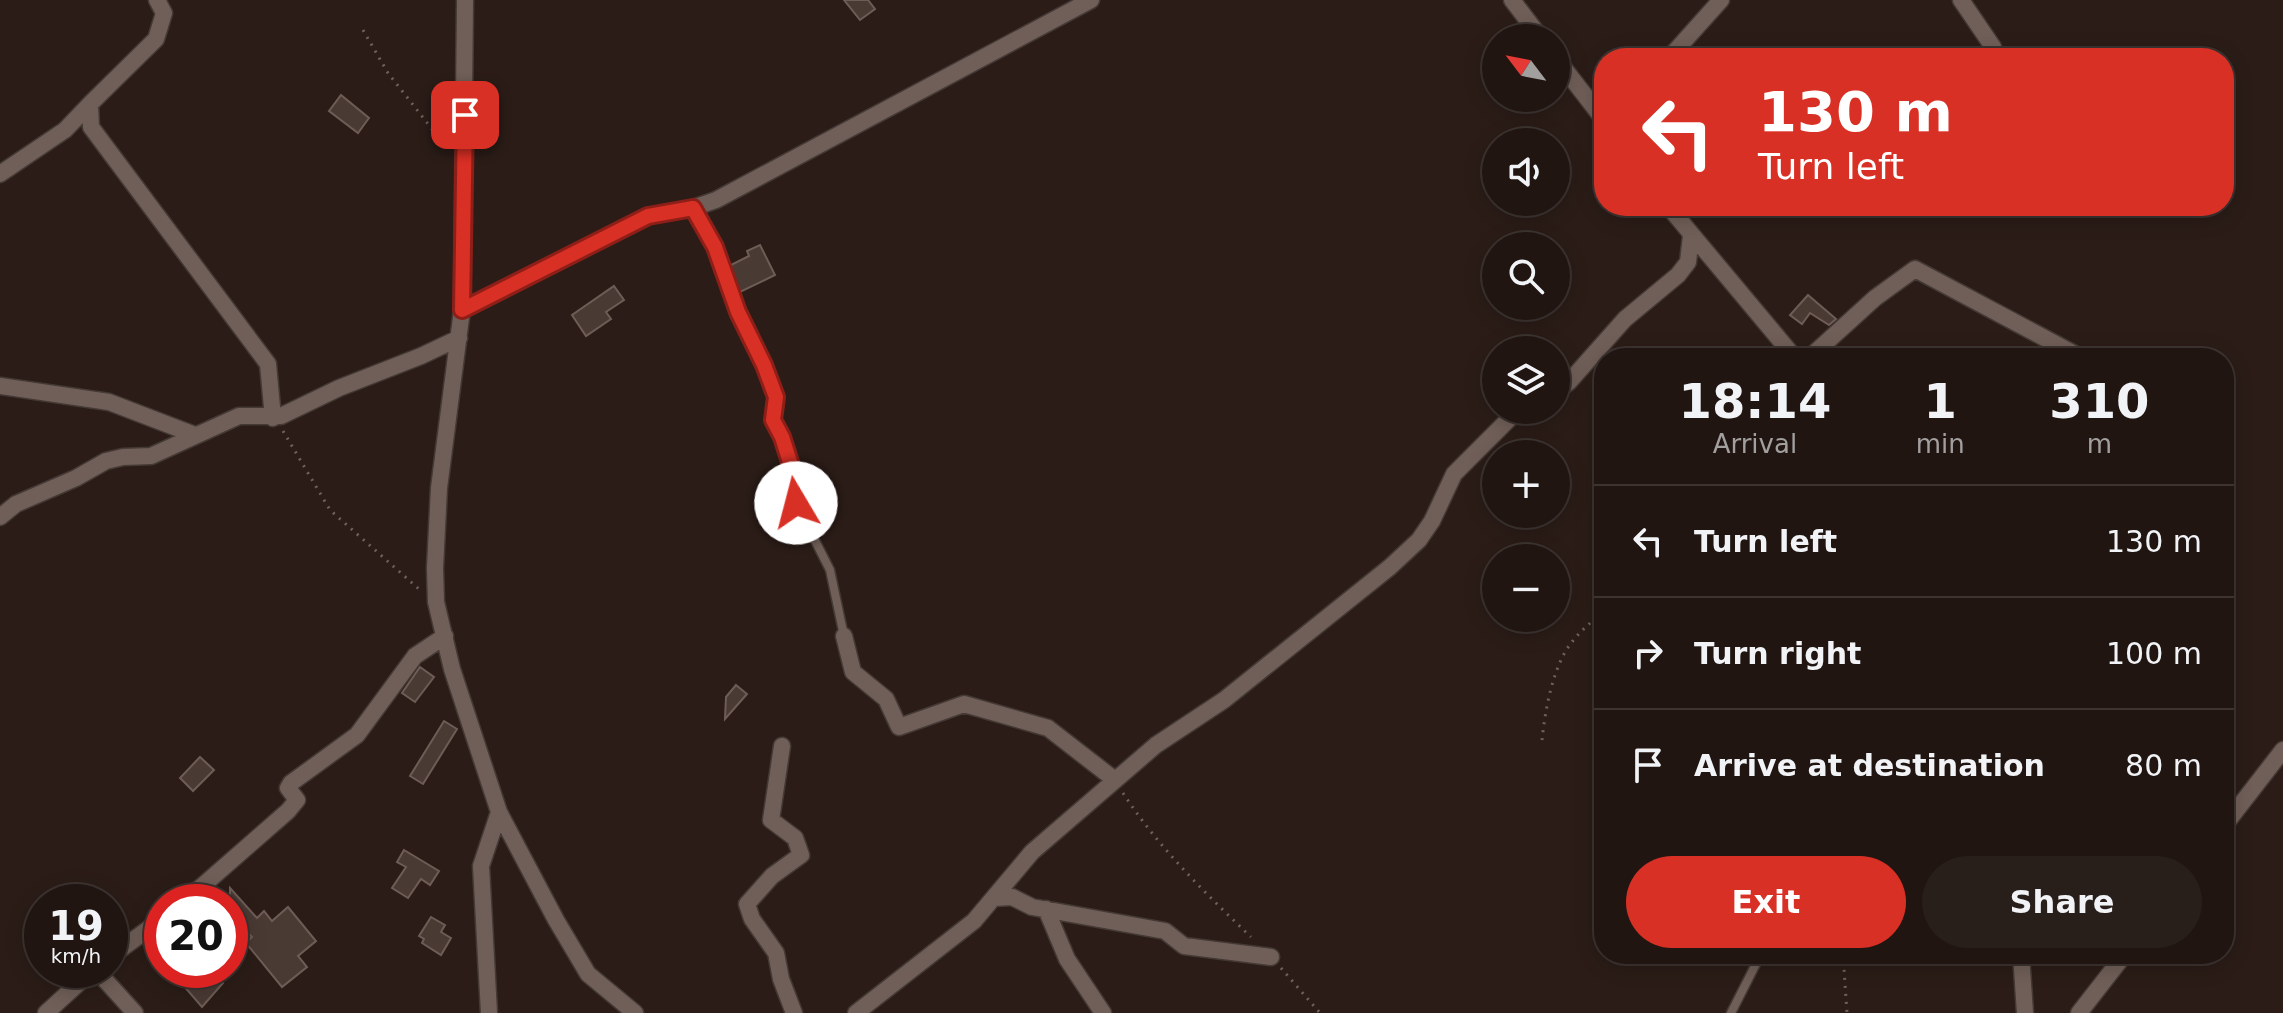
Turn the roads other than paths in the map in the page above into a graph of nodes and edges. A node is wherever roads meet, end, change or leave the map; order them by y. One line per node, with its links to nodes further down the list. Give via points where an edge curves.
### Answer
1 (157, 0): 11 (street, via 164,13 156,39)
2 (465, 0): 17 (street)
3 (1512, 0): 7 (street)
4 (1721, 0): 8 (street)
5 (1961, 0): 9 (street)
6 (1083, 2): 14 (street, via 730,193)
7 (1530, 24)
8 (1678, 48)
9 (1993, 48)
10 (1570, 76): 12 (street)
11 (90, 104): 13 (street, via 65,130); 26 (street, via 91,127 268,364)
12 (1594, 107)
13 (0, 174)
14 (693, 208): 17 (street, via 648,216); 31 (lane, via 715,247 776,397 773,420 798,487 796,503 830,570)
15 (1676, 216): 16 (street)
16 (1691, 236): 19 (street, via 1688,262 1678,275); 20 (street)
17 (462, 310): 18 (street)
18 (459, 338): 26 (street); 30 (street, via 439,488 435,568)
19 (1599, 348)
20 (1786, 348)
21 (1820, 348): 22 (street, via 1915,269)
22 (2063, 348)
23 (1594, 354): 24 (street)
24 (1570, 381)
25 (0, 386): 28 (street, via 109,402)
26 (273, 418): 28 (street, via 239,416)
27 (1504, 424): 34 (street, via 1454,474 1419,540 1390,567)
28 (195, 435): 29 (street, via 151,456 106,461)
29 (1, 514)
30 (445, 636): 35 (street); 37 (street, via 415,656 357,735 291,783 288,788 297,800 288,811)
31 (844, 636): 34 (street, via 853,672 886,699 899,727 964,704 1048,728)
32 (782, 746): 50 (street, via 771,820 795,838 801,855 747,904 776,953)
33 (2283, 750): 36 (street)
34 (1115, 780): 38 (street, via 1032,852)
35 (499, 812): 48 (street, via 481,866); 49 (street, via 588,974)
36 (2234, 813)
37 (205, 884)
38 (994, 898): 39 (street, via 1012,897); 51 (street, via 974,921)
39 (1046, 909): 40 (street, via 1165,931 1184,946); 52 (street, via 1067,959)
40 (1271, 957)
41 (1756, 964): 53 (lane)
42 (2022, 964): 54 (street)
43 (2117, 964): 55 (street)
44 (74, 988): 46 (street)
45 (111, 988): 47 (street)
46 (46, 1013)
47 (135, 1013)
48 (489, 1013)
49 (635, 1013)
50 (794, 1013)
51 (856, 1013)
52 (1103, 1013)
53 (1731, 1013)
54 (2025, 1013)
55 (2079, 1013)

